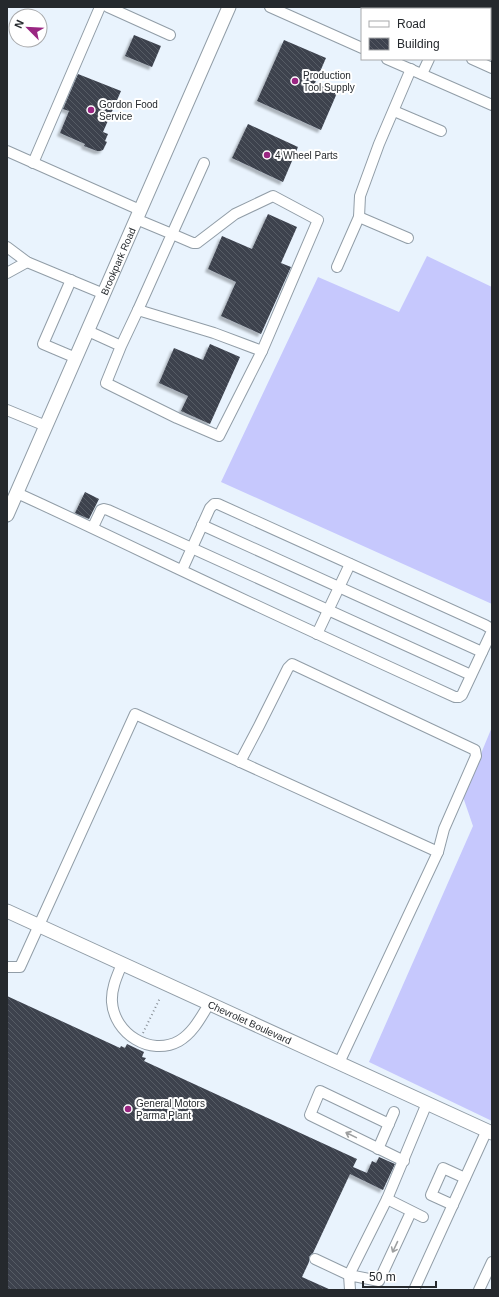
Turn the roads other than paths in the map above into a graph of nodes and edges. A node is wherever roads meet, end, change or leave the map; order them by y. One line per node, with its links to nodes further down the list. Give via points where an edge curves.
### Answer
1 (100, 7): 18 (street)
2 (108, 7): 5 (street)
3 (229, 7): 19 (main road, Brookpark Road)
4 (270, 7): 6 (street)
5 (170, 35)
6 (361, 48)
7 (390, 60): 11 (street)
8 (429, 60): 12 (street)
9 (474, 60): 10 (street)
10 (492, 68)
11 (411, 69): 12 (street); 14 (street)
12 (422, 74): 13 (street)
13 (492, 105)
14 (394, 111): 15 (street); 20 (street, via 360,196)
15 (441, 131)
16 (7, 151): 18 (street)
17 (204, 162): 21 (street)
18 (33, 163): 19 (street)
19 (138, 214): 21 (street); 28 (main road, Brookpark Road)
20 (359, 217): 22 (street); 25 (street)
21 (172, 234): 29 (street); 32 (street, via 196,243 235,214 273,196 318,220)
22 (408, 238)
23 (7, 247): 24 (street)
24 (27, 262): 26 (street); 27 (street)
25 (337, 267)
26 (7, 273)
27 (71, 280): 28 (street); 33 (street, via 43,344)
28 (104, 294): 30 (main road, Brookpark Road)
29 (138, 310): 31 (street); 32 (street)
30 (88, 331): 31 (street); 33 (main road, Brookpark Road)
31 (121, 346): 32 (street, via 106,383 219,436)
32 (262, 350)
33 (76, 358): 35 (main road, Brookpark Road)
34 (7, 410): 35 (street)
35 (46, 426): 36 (main road, Brookpark Road)
36 (17, 493): 37 (main road, Brookpark Road); 39 (street)
37 (7, 516)
38 (202, 525): 40 (street); 41 (street, via 210,508 218,504); 43 (street)
39 (93, 527): 40 (street, via 104,508); 42 (street)
40 (192, 548): 42 (street); 44 (street)
41 (350, 564): 43 (street); 46 (street, via 490,628 492,631)
42 (182, 570): 45 (street)
43 (340, 587): 44 (street); 46 (street)
44 (328, 610): 45 (street); 47 (street)
45 (317, 634): 47 (street, via 455,697 462,695)
46 (482, 652): 47 (street)
47 (471, 675)
48 (240, 762): 49 (street); 49 (street, via 292,664 475,750 476,756 444,829); 51 (street, via 134,714)
49 (438, 852): 55 (street)
50 (7, 911): 51 (main road, Chevrolet Boulevard)
51 (38, 926): 52 (main road, Chevrolet Boulevard); 53 (street, via 20,967)
52 (122, 964): 54 (main road, Chevrolet Boulevard); 54 (street, via 112,994 114,1012 120,1026 131,1038 139,1042 169,1046 179,1041 196,1026)
53 (7, 967)
54 (209, 1004): 55 (main road, Chevrolet Boulevard)
55 (340, 1063): 56 (main road, Chevrolet Boulevard)
56 (427, 1103): 59 (main road, Chevrolet Boulevard); 61 (street)
57 (394, 1112): 58 (street)
58 (389, 1124): 60 (street); 60 (street, one-way to 58, via 310,1115 320,1091)
59 (490, 1132): 62 (street)
60 (382, 1151): 61 (street)
61 (404, 1161): 63 (street)
62 (465, 1178): 64 (street); 64 (street, via 444,1168 434,1188 431,1195)
63 (387, 1199): 65 (street); 69 (street)
64 (453, 1205): 71 (street)
65 (411, 1212): 66 (street); 69 (street, one-way to 69, via 379,1281)
66 (423, 1218)
67 (315, 1259): 69 (street)
68 (492, 1262): 72 (street)
69 (349, 1275): 70 (street)
70 (350, 1290)
71 (414, 1290)
72 (479, 1290)

